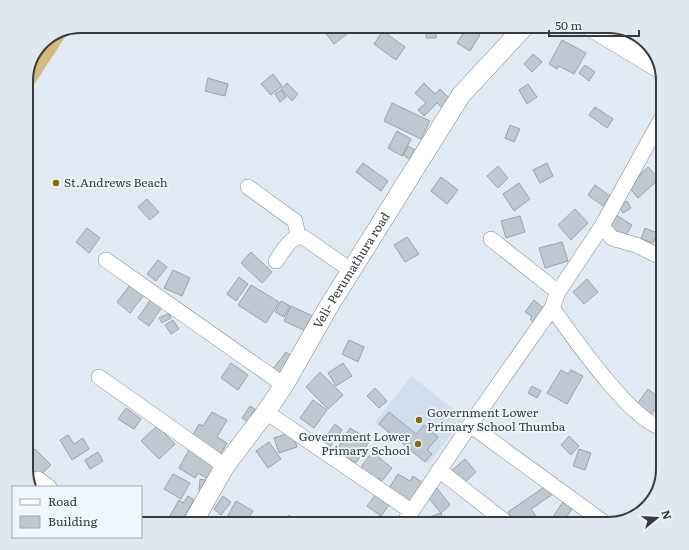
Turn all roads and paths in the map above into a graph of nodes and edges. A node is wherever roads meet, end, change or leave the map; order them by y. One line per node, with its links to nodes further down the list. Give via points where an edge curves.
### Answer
1 (519, 33): 13 (main road, Veli- Perumathura road, via 461,95)
2 (606, 33): 3 (main road)
3 (636, 45): 4 (main road)
4 (652, 62)
5 (656, 129): 7 (street)
6 (248, 187): 8 (street, via 295,221)
7 (602, 226): 10 (street, via 612,238); 14 (street)
8 (298, 236): 12 (street, via 293,238); 13 (street, via 303,236)
9 (491, 239): 14 (street)
10 (656, 255)
11 (106, 260): 17 (street)
12 (276, 261)
13 (352, 271): 17 (main road, Veli- Perumathura road)
14 (558, 292): 15 (street)
15 (552, 308): 19 (street); 20 (street, via 612,387)
16 (99, 377): 21 (street)
17 (284, 384): 18 (main road, Veli- Perumathura road)
18 (266, 412): 21 (main road, Veli- Perumathura road); 24 (street)
19 (470, 424): 22 (street); 27 (street)
20 (656, 426)
21 (225, 466): 23 (main road, Veli- Perumathura road)
22 (439, 470): 25 (street); 26 (street)
23 (196, 517)
24 (406, 517)
25 (410, 517)
26 (499, 517)
27 (596, 517)

